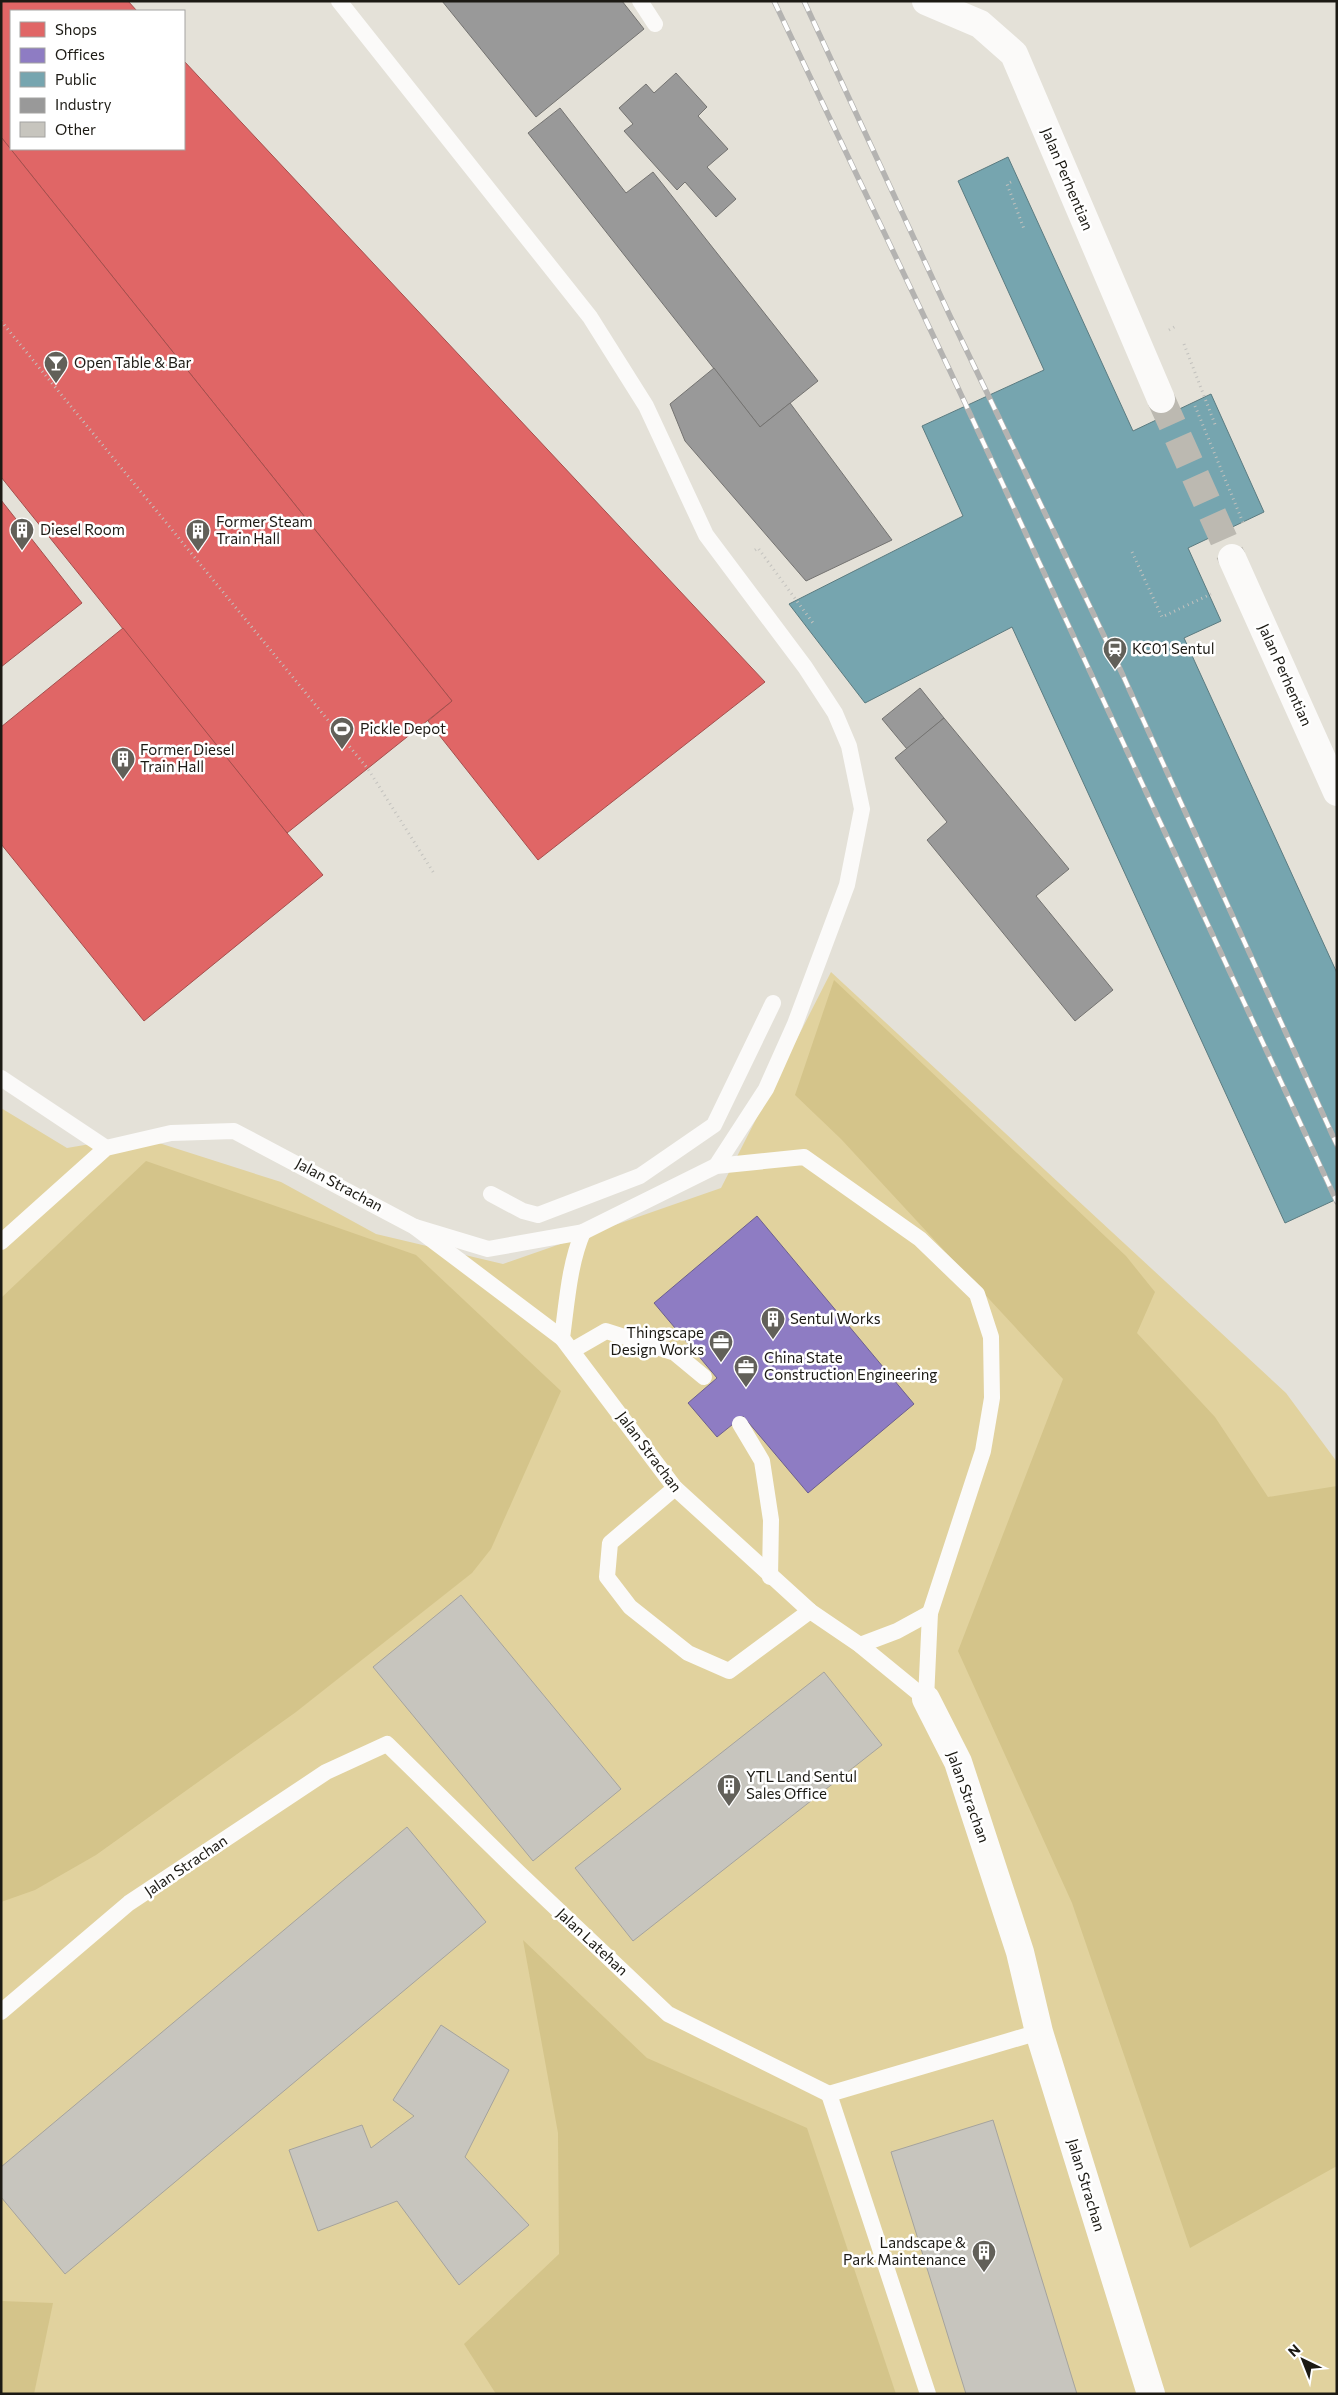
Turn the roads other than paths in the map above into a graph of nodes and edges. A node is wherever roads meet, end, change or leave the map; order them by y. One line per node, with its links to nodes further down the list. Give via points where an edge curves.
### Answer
1 (338, 1): 11 (lane, via 590,317 646,406 706,535 805,667 834,713 849,746 862,810 848,885 799,1015 766,1088)
2 (640, 1): 4 (lane)
3 (926, 1): 5 (street, Jalan Perhentian, via 980,24 1014,54)
4 (655, 24)
5 (1161, 399)
6 (1232, 558): 7 (street, Jalan Perhentian)
7 (1337, 792)
8 (773, 1002): 12 (lane, via 714,1125 640,1176 538,1215)
9 (1, 1078): 10 (lane)
10 (106, 1148): 13 (lane, Jalan Strachan, via 171,1133 234,1131); 15 (lane)
11 (716, 1166): 14 (lane); 22 (lane, via 804,1157 920,1239 977,1294 990,1337 992,1398 984,1452)
12 (490, 1194)
13 (415, 1226): 14 (lane, via 488,1249); 16 (lane, Jalan Strachan)
14 (583, 1232): 16 (lane, via 570,1276)
15 (1, 1242)
16 (568, 1344): 17 (lane, via 606,1331 674,1353); 19 (lane, Jalan Strachan)
17 (704, 1377)
18 (740, 1424): 20 (lane, via 762,1461 771,1520)
19 (675, 1488): 20 (lane, Jalan Strachan); 21 (lane, via 610,1543 607,1577 630,1607 688,1654 729,1671)
20 (770, 1577): 21 (lane, Jalan Strachan)
21 (810, 1611): 23 (lane, Jalan Strachan)
22 (930, 1613): 23 (lane, via 897,1631); 24 (lane)
23 (860, 1645): 24 (lane, Jalan Strachan)
24 (926, 1700): 27 (street, Jalan Strachan, via 958,1762 1020,1952)
25 (387, 1744): 26 (lane, Jalan Strachan, via 326,1772 129,1903); 28 (lane, Jalan Latehan, via 518,1874 668,2014)
26 (3, 2009)
27 (1039, 2032): 28 (lane); 30 (street, Jalan Strachan)
28 (829, 2094): 29 (lane)
29 (928, 2394)
30 (1150, 2394)

